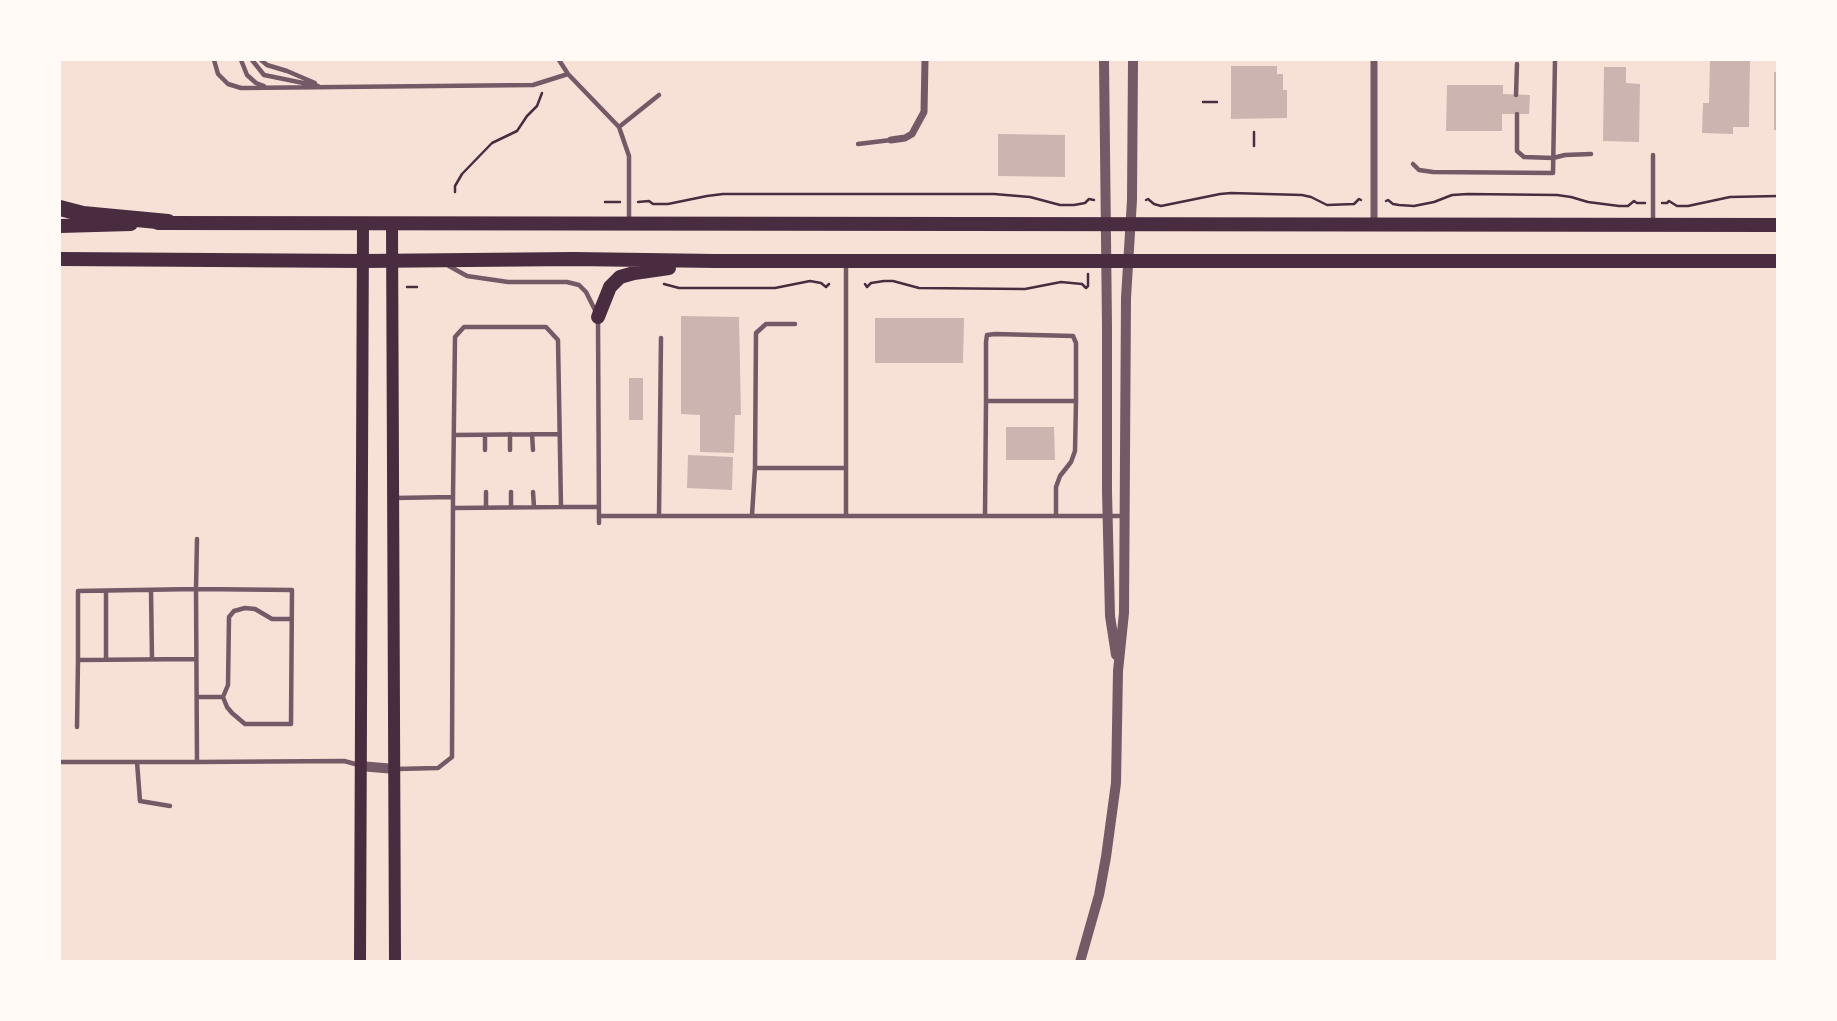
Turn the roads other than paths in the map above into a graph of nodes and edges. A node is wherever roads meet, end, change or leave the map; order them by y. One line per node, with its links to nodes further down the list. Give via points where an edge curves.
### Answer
1 (214, 60): 14 (lane, via 228,85)
2 (241, 60): 14 (lane, via 247,75)
3 (252, 60): 13 (lane, via 264,75)
4 (261, 60): 13 (lane)
5 (559, 60): 12 (lane)
6 (925, 60): 19 (street, via 924,112 912,134)
7 (1104, 60): 30 (street)
8 (1133, 60): 31 (street)
9 (1374, 60): 32 (street)
10 (1555, 60): 23 (lane)
11 (1517, 64): 16 (lane)
12 (568, 74): 13 (lane, via 533,85); 18 (lane)
13 (325, 87): 14 (lane)
14 (268, 88)
15 (659, 95): 18 (lane)
16 (1516, 95)
17 (1517, 114): 23 (lane, via 1517,151 1524,157)
18 (619, 127): 29 (lane, via 629,156)
19 (891, 139): 20 (lane)
20 (858, 144)
21 (1591, 154): 23 (lane)
22 (1653, 155): 33 (lane)
23 (1553, 158): 24 (lane, via 1553,173 1433,172 1419,170)
24 (1413, 163)
25 (60, 208): 26 (highway)
26 (168, 222): 27 (main road); 35 (main road)
27 (363, 223): 28 (main road); 39 (main road)
28 (392, 223): 29 (main road); 40 (main road)
29 (629, 223): 30 (main road)
30 (1106, 223): 31 (main road); 42 (street)
31 (1131, 224): 32 (main road); 43 (street)
32 (1374, 225): 33 (main road)
33 (1653, 225): 34 (main road)
34 (1777, 225)
35 (60, 226)
36 (60, 259): 39 (main road)
37 (439, 260): 40 (main road); 41 (main road); 45 (lane, via 467,276 579,285)
38 (846, 260): 41 (main road); 42 (main road); 59 (lane)
39 (363, 261): 40 (main road); 96 (main road)
40 (393, 261): 64 (main road)
41 (716, 261): 45 (main road, via 620,277 610,287)
42 (1105, 261): 43 (main road); 77 (street)
43 (1130, 261): 44 (main road); 78 (street)
44 (1777, 261)
45 (598, 317): 70 (lane)
46 (795, 324): 58 (lane, via 766,324 756,332)
47 (661, 338): 71 (lane)
48 (986, 401): 49 (lane); 49 (lane, via 985,342 987,335 995,334 1073,336); 75 (lane)
49 (1076, 401): 76 (lane, via 1075,451 1056,487)
50 (510, 434): 51 (lane); 54 (lane); 56 (lane)
51 (532, 434): 52 (lane); 57 (lane)
52 (559, 434): 53 (lane, via 558,340 546,327 464,327 455,337); 67 (lane)
53 (454, 435): 54 (lane); 63 (lane)
54 (485, 435): 55 (lane)
55 (485, 450)
56 (510, 450)
57 (533, 450)
58 (755, 468): 59 (lane); 72 (lane)
59 (846, 468): 73 (lane)
60 (486, 492): 69 (lane)
61 (511, 492): 65 (lane)
62 (533, 492): 66 (lane)
63 (453, 497): 64 (lane); 68 (lane)
64 (393, 498): 97 (main road)
65 (511, 507): 66 (lane); 69 (lane)
66 (534, 507): 67 (lane)
67 (561, 507): 70 (lane)
68 (453, 508): 69 (lane); 97 (lane, via 452,757 438,768)
69 (486, 508)
70 (598, 508): 74 (lane)
71 (660, 515): 72 (lane); 74 (lane)
72 (752, 515): 73 (lane)
73 (846, 515): 75 (lane)
74 (599, 516): 79 (lane)
75 (985, 516): 76 (lane)
76 (1056, 516): 77 (lane)
77 (1108, 516): 78 (lane); 89 (street, via 1110,616)
78 (1125, 516): 89 (street)
79 (599, 523)
80 (197, 539): 81 (lane)
81 (196, 589): 82 (lane); 84 (lane, via 292,590); 86 (lane)
82 (151, 590): 83 (lane); 85 (lane)
83 (106, 591): 87 (lane, via 78,591); 88 (lane)
84 (291, 619): 91 (lane, via 272,619 255,609 234,611 229,617 228,685); 91 (lane, via 291,724 245,724)
85 (152, 659): 86 (lane); 88 (lane)
86 (196, 659): 90 (lane)
87 (78, 660): 88 (lane); 92 (lane)
88 (106, 660)
89 (1118, 671): 101 (street, via 1111,823 1099,895)
90 (197, 697): 91 (lane); 95 (lane)
91 (223, 697)
92 (77, 727)
93 (60, 762): 94 (lane)
94 (137, 762): 95 (lane); 98 (lane, via 140,801)
95 (197, 762): 96 (lane, via 344,761)
96 (360, 766): 97 (street); 99 (main road)
97 (395, 769): 100 (main road)
98 (170, 806)
99 (360, 961)
100 (395, 961)
101 (1080, 961)

